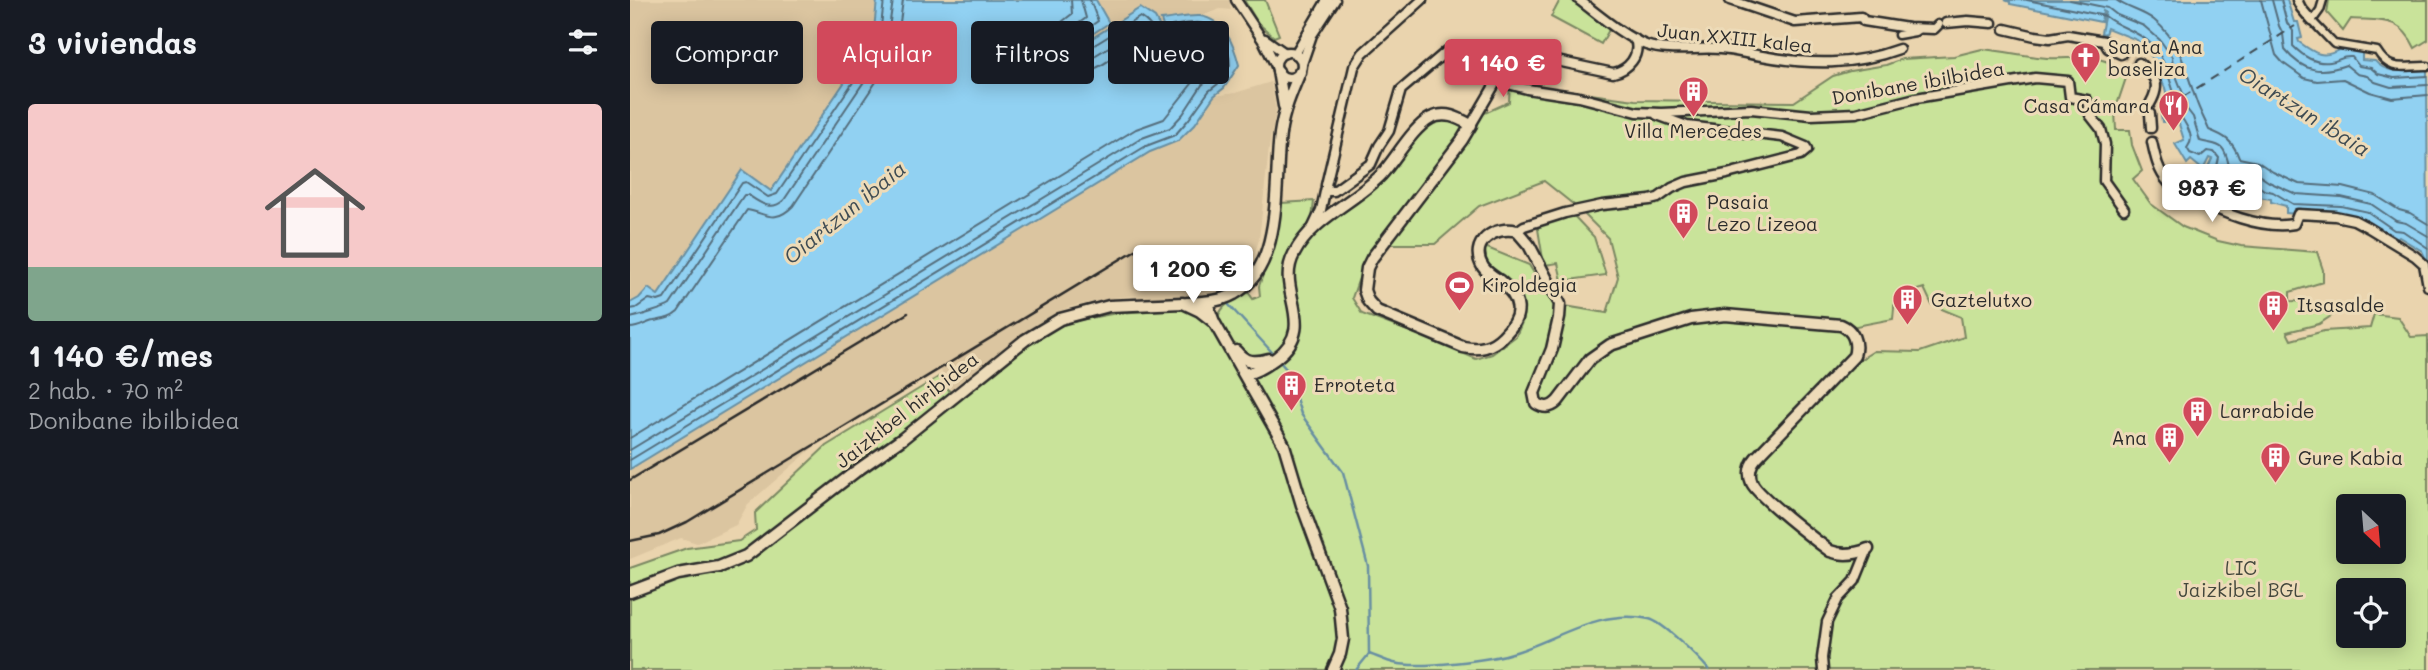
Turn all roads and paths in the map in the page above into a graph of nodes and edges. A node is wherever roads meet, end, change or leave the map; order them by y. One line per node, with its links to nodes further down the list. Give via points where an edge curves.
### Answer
1 (1236, 0): 13 (street)
2 (1327, 0): 17 (street)
3 (1335, 0): 22 (street, via 1312,35)
4 (1422, 0): 32 (street, via 1363,53 1354,67)
5 (1579, 0): 15 (street, Juan XXIII kalea)
6 (1731, 0): 11 (street, via 1788,21 1861,18)
7 (2297, 0): 9 (street)
8 (2323, 0): 9 (street)
9 (2312, 21): 21 (street, via 2334,44 2377,51 2394,67)
10 (1992, 23): 11 (street)
11 (1919, 29): 14 (street)
12 (2005, 29): 19 (street, via 2035,36 2081,36 2104,41)
13 (1259, 34): 17 (street); 23 (street)
14 (1898, 35)
15 (1634, 39): 16 (street, Juan XXIII kalea, via 1662,48 1730,50 1824,64); 18 (street, via 1637,46 1632,62 1617,72)
16 (1899, 49)
17 (1290, 54): 22 (street); 23 (street, via 1279,58)
18 (1524, 54): 24 (street, via 1512,59); 32 (street, via 1455,50 1440,55 1401,90 1389,131 1371,164 1336,190)
19 (2120, 54)
20 (2138, 62): 25 (street, via 2157,85)
21 (2428, 66)
22 (1301, 68): 23 (street, via 1289,78); 26 (street)
23 (1277, 69): 26 (street)
24 (1499, 78): 27 (street, Donibane ibilbidea, via 1535,91); 29 (street)
25 (2150, 104)
26 (1284, 110): 37 (street, via 1277,198 1264,256 1245,286)
27 (1651, 113): 33 (street, Donibane ibilbidea, via 1856,113 2030,79 2068,81 2070,97 2087,100 2090,115 2101,129 2104,181); 35 (street, via 1687,126 1782,137 1807,150 1686,182 1658,198 1565,213)
28 (2150, 114): 30 (street)
29 (1471, 125): 34 (street, via 1451,116 1437,116 1423,124 1379,177); 35 (street, via 1372,258 1365,277 1366,297 1377,311 1463,348 1492,345 1511,327 1517,306 1514,295 1482,265 1479,250 1493,232)
30 (2151, 128)
31 (2152, 142): 36 (street, via 2161,172 2173,188 2225,214 2288,225 2294,224 2298,214 2354,220 2424,264)
32 (1327, 189): 34 (street)
33 (2124, 209)
34 (1311, 231): 41 (street, via 1290,261 1288,281 1297,323 1290,343 1276,358)
35 (1517, 231): 43 (street, via 1529,244 1560,304 1552,349 1534,393 1541,406 1552,406 1590,359 1610,345 1691,318 1725,315 1848,328 1855,341 1854,356 1756,458 1750,477 1762,495 1830,551 1854,554)
36 (2428, 286)
37 (1214, 301): 38 (street, Jaizkibel hiribidea); 39 (street, via 1208,306); 40 (street)
38 (1183, 303): 39 (street); 44 (street, Jaizkibel hiribidea, via 1109,306 1049,324 746,556)
39 (1214, 322): 40 (street)
40 (1234, 353): 41 (street); 42 (street)
41 (1262, 364): 42 (street)
42 (1250, 379): 45 (street, via 1284,445 1342,616 1342,646)
43 (1868, 549): 46 (street, via 1855,581 1827,622)
44 (630, 592)
45 (1333, 670)
46 (1823, 670)

